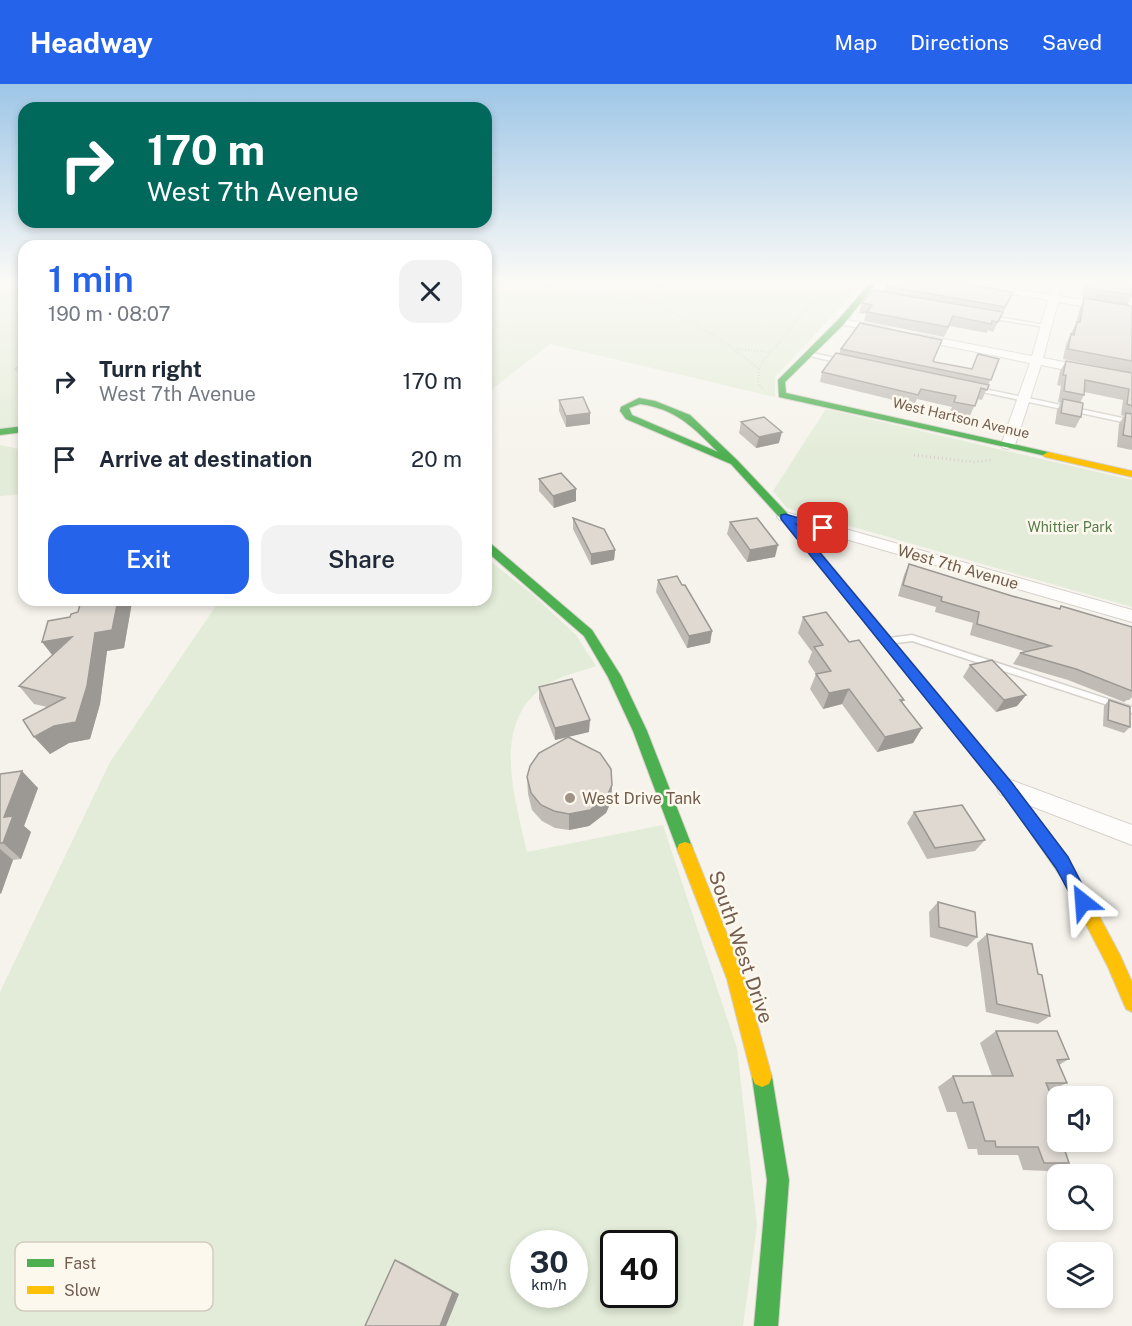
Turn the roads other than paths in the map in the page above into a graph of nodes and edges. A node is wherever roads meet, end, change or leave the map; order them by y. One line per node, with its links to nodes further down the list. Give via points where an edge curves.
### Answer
1 (821, 341): 4 (street)
2 (940, 341): 5 (street)
3 (1041, 341): 5 (street)
4 (808, 354): 6 (lane); 13 (street, West Hartson Avenue, via 781,382 782,395)
5 (1037, 360): 7 (street); 9 (street)
6 (854, 364)
7 (1132, 379)
8 (967, 387): 9 (lane)
9 (1024, 399): 10 (lane); 13 (street)
10 (1132, 422)
11 (18, 430): 12 (street)
12 (0, 432)
13 (1008, 445): 15 (street, West Hartson Avenue)
14 (734, 462): 14 (street, via 629,417 625,407 639,401 652,403 687,417); 16 (street)
15 (1132, 474)
16 (785, 517): 18 (street, West 7th Avenue); 19 (street)
17 (492, 550): 24 (street, South West Drive, via 588,633 614,676 640,731 736,979 764,1083 778,1180)
18 (1132, 616)
19 (886, 641): 20 (lane, via 912,638); 21 (street)
20 (1132, 710)
21 (1007, 788): 22 (street); 23 (street, via 1062,862)
22 (1132, 834)
23 (1132, 1003)
24 (766, 1326)

